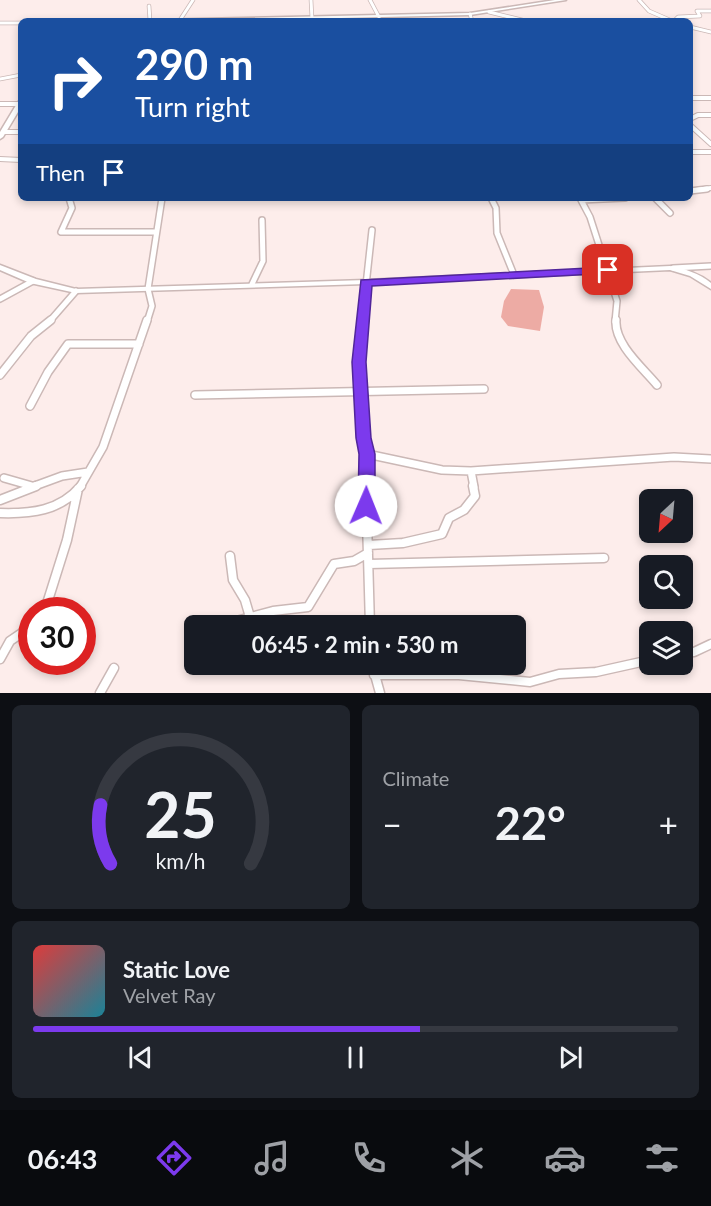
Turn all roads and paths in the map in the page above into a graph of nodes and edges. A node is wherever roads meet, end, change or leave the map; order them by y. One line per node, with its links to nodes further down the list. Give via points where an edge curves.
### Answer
1 (193, 0): 13 (street)
2 (311, 0): 14 (street)
3 (370, 0): 11 (street)
4 (564, 0): 6 (main road)
5 (639, 0): 18 (street, via 645,10)
6 (548, 1): 9 (main road)
7 (149, 6): 12 (street)
8 (711, 11): 19 (street)
9 (489, 12): 10 (main road); 17 (street)
10 (470, 14): 15 (main road); 16 (street)
11 (379, 17): 14 (main road); 15 (main road)
12 (151, 18)
13 (181, 18)
14 (312, 18)
15 (424, 18)
16 (471, 18)
17 (514, 18)
18 (663, 18)
19 (677, 18)
20 (0, 23): 21 (street)
21 (18, 23)
22 (693, 28): 23 (street)
23 (711, 32)
24 (18, 76): 25 (street)
25 (0, 79)
26 (693, 98): 27 (street)
27 (711, 98)
28 (18, 103): 29 (street)
29 (0, 104)
30 (18, 106): 35 (main road)
31 (711, 115): 32 (street)
32 (693, 118)
33 (693, 128): 36 (street)
34 (18, 132): 35 (street)
35 (1, 135)
36 (711, 144)
37 (693, 152): 38 (street)
38 (711, 152)
39 (0, 159): 40 (street)
40 (18, 160)
41 (711, 188): 42 (street)
42 (693, 191)
43 (70, 201): 51 (street, via 72,208 61,232)
44 (161, 201): 51 (street)
45 (492, 201): 56 (street, via 498,236)
46 (581, 201): 55 (street)
47 (658, 201): 48 (street)
48 (670, 213)
49 (262, 220): 59 (street, via 263,261)
50 (372, 230): 58 (street)
51 (156, 232): 61 (street)
52 (711, 266): 54 (street)
53 (0, 267): 57 (main road)
54 (670, 268): 55 (main road); 60 (main road, via 688,271)
55 (608, 270): 56 (main road); 66 (street, via 617,301 615,328 620,340)
56 (514, 275): 58 (main road)
57 (33, 281): 62 (main road); 63 (street)
58 (366, 282): 59 (main road); 68 (street, via 359,349)
59 (252, 284): 61 (main road)
60 (711, 287)
61 (148, 289): 62 (main road); 64 (street, via 152,306)
62 (76, 291): 65 (street, via 54,318 31,336)
63 (0, 299)
64 (139, 344): 70 (street, via 68,344); 74 (street, via 100,454)
65 (0, 375)
66 (657, 385)
67 (484, 389): 68 (street)
68 (362, 391): 69 (street); 71 (street)
69 (195, 395)
70 (30, 406)
71 (367, 454): 73 (street, via 442,470); 80 (street)
72 (711, 459): 73 (street, via 674,457)
73 (471, 471): 80 (street, via 475,496 464,510 449,518 442,534)
74 (88, 472): 76 (street); 77 (street)
75 (4, 478): 76 (street)
76 (36, 487): 78 (street)
77 (78, 488): 79 (street, via 53,508); 84 (street)
78 (0, 500)
79 (0, 513)
80 (369, 549): 83 (street); 86 (street, via 354,561 334,564 308,607)
81 (230, 556): 85 (street, via 234,580)
82 (604, 558): 83 (street)
83 (369, 564): 87 (street)
84 (49, 597)
85 (249, 615)
86 (263, 615)
87 (370, 615)
88 (18, 636): 91 (street, via 10,641)
89 (711, 644): 90 (street)
90 (693, 652)
91 (0, 659)
92 (639, 662): 95 (street, via 530,682)
93 (114, 668): 96 (street)
94 (374, 675): 97 (street)
95 (459, 675)
96 (100, 693)
97 (380, 693)

